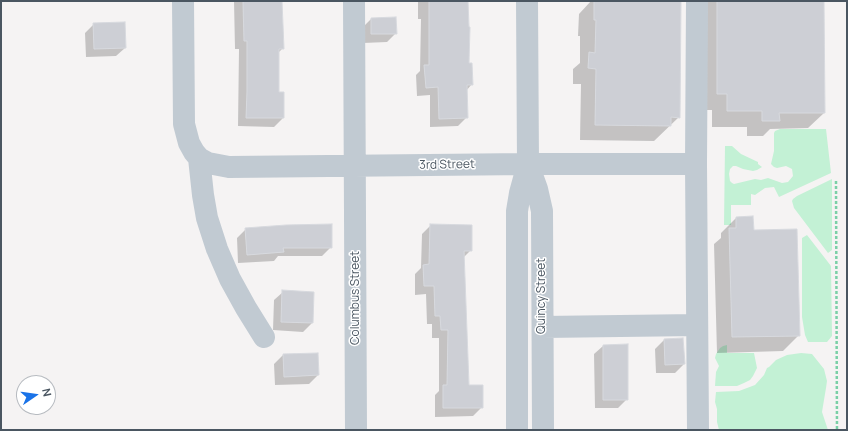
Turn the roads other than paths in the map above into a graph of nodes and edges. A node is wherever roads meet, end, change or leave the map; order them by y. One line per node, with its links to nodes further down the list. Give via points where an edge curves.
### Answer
1 (183, 1): 5 (street, via 184,124 189,143)
2 (354, 1): 8 (street, Columbus Street)
3 (527, 1): 6 (street, Quincy Street)
4 (697, 1): 7 (street)
5 (199, 158): 8 (street, 3rd Street, via 208,163 229,167); 11 (street, via 207,218 217,249 230,279)
6 (528, 164): 7 (street, 3rd Street); 8 (street, 3rd Street); 10 (street, Quincy Street, via 542,211); 13 (street, Quincy Street, via 517,211)
7 (696, 164): 9 (street)
8 (355, 166): 12 (street, Columbus Street)
9 (697, 324): 10 (street); 15 (street)
10 (543, 327): 14 (street, Quincy Street)
11 (264, 337)
12 (356, 430)
13 (517, 430)
14 (543, 430)
15 (698, 430)

